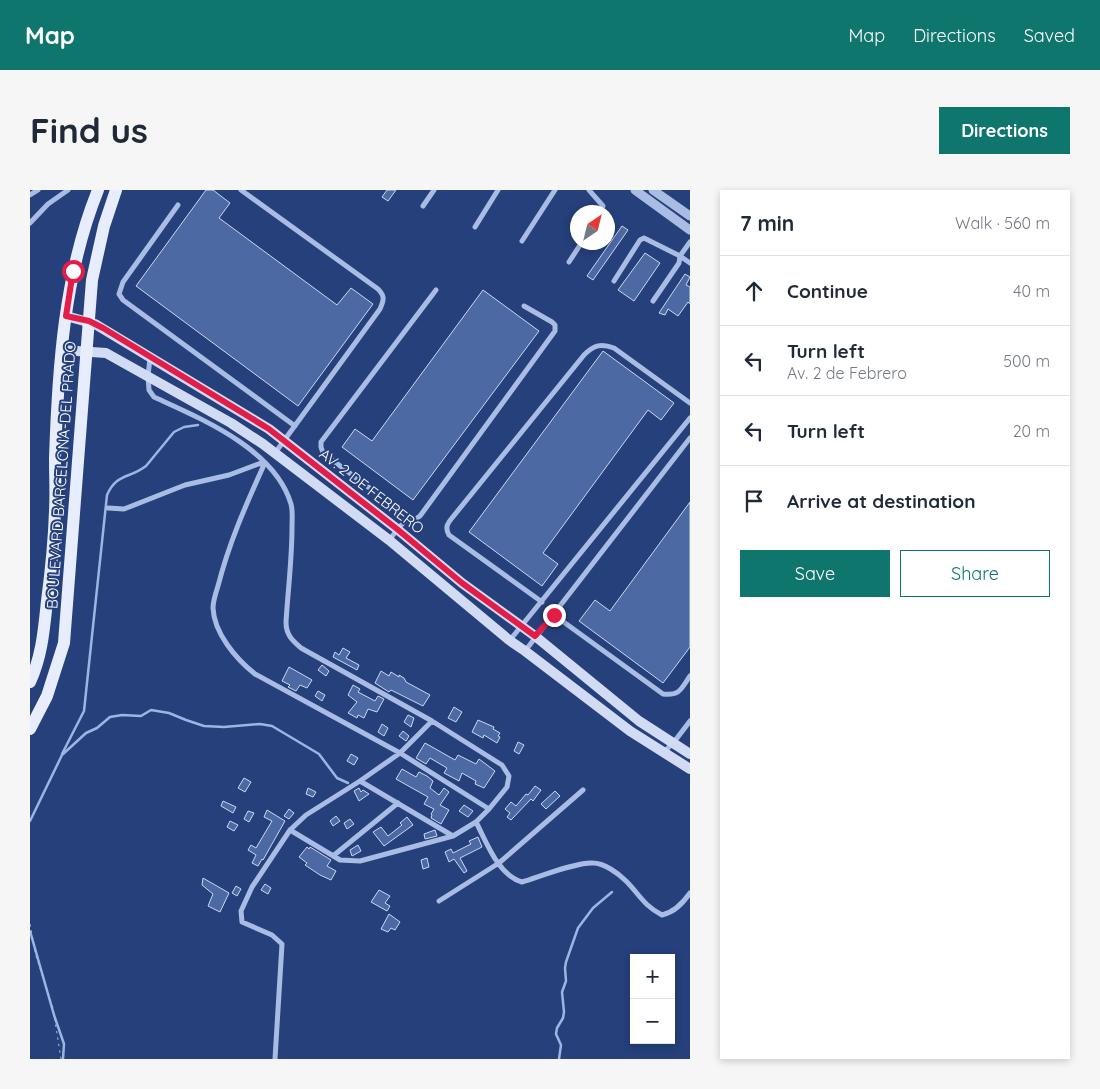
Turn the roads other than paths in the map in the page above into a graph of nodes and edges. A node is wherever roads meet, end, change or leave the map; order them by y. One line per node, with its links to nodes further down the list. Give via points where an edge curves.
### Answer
1 (38, 190): 12 (street)
2 (68, 190): 17 (street, via 48,204)
3 (98, 190): 29 (main road, BOULEVARD BARCELONA-DEL PRADO, via 73,271)
4 (116, 190): 30 (main road, BOULEVARD BARCELONA-DEL PRADO, via 92,280)
5 (241, 190): 37 (street, via 383,294 380,309)
6 (434, 190): 15 (street)
7 (498, 190): 18 (street)
8 (555, 190): 20 (street)
9 (635, 190): 19 (street)
10 (654, 190): 16 (street)
11 (592, 191): 14 (street)
12 (30, 195)
13 (178, 205): 37 (street, via 123,282 119,294)
14 (602, 205)
15 (423, 206)
16 (690, 216)
17 (30, 223)
18 (475, 227)
19 (690, 230)
20 (522, 241)
21 (690, 242): 23 (street)
22 (577, 250): 24 (street)
23 (686, 259): 25 (street, via 642,238); 27 (street, via 679,263)
24 (570, 262)
25 (614, 280)
26 (436, 290): 42 (street, via 321,442 323,453)
27 (653, 301)
28 (524, 306): 42 (street, via 552,322 555,331 420,516 414,520)
29 (66, 316): 30 (main road, AV. 2 DE FEBRERO); 31 (main road, BOULEVARD BARCELONA-DEL PRADO)
30 (89, 321): 32 (main road, BOULEVARD BARCELONA-DEL PRADO); 33 (main road, AV. 2 DE FEBRERO)
31 (62, 350): 32 (main road, AV. 2 DE FEBRERO); 52 (main road, BOULEVARD BARCELONA-DEL PRADO, via 51,572 42,647)
32 (86, 351): 34 (main road, AV. 2 DE FEBRERO, via 106,353); 55 (main road, BOULEVARD BARCELONA-DEL PRADO, via 64,643 47,696)
33 (150, 357): 34 (street); 39 (main road, AV. 2 DE FEBRERO)
34 (148, 376): 40 (main road, AV. 2 DE FEBRERO, via 231,423); 53 (street, via 149,390 154,397 202,419 240,444 267,463 284,488 292,506 292,556 286,622 290,638 301,648)
35 (690, 403): 45 (street, via 614,348 601,344 594,347 584,355 452,518 447,525 448,535)
36 (690, 418): 45 (street)
37 (295, 426): 39 (street)
38 (690, 438): 46 (street)
39 (284, 440): 40 (street); 43 (main road, AV. 2 DE FEBRERO)
40 (275, 453): 44 (main road, AV. 2 DE FEBRERO)
41 (108, 508): 58 (street, via 124,508 262,464 222,571 213,607 217,627 245,666 255,674)
42 (408, 517): 43 (street)
43 (397, 529): 44 (street); 47 (main road, AV. 2 DE FEBRERO)
44 (389, 540): 49 (main road, AV. 2 DE FEBRERO)
45 (542, 602): 47 (street)
46 (554, 615): 48 (street); 51 (street, via 663,694 677,693)
47 (521, 626): 48 (main road, AV. 2 DE FEBRERO); 49 (street)
48 (535, 636): 50 (street); 56 (main road, AV. 2 DE FEBRERO, via 639,721)
49 (509, 640): 50 (main road, AV. 2 DE FEBRERO)
50 (525, 650): 57 (main road, AV. 2 DE FEBRERO, via 630,731)
51 (690, 676)
52 (30, 682)
53 (432, 721): 58 (street); 64 (street, via 506,770 509,776 507,787)
54 (690, 722): 56 (street)
55 (30, 729)
56 (674, 742): 57 (street); 59 (main road, AV. 2 DE FEBRERO)
57 (664, 752): 60 (main road, AV. 2 DE FEBRERO)
58 (400, 753): 61 (street); 64 (street)
59 (690, 754)
60 (690, 769)
61 (360, 782): 63 (street); 66 (street, via 306,815)
62 (583, 790): 69 (street)
63 (398, 803): 67 (street); 68 (street)
64 (489, 809): 65 (street)
65 (476, 822): 67 (street); 69 (street)
66 (290, 830): 68 (street); 72 (street, via 252,887 241,911 242,922 272,935 282,944)
67 (453, 836): 68 (street, via 360,861 340,860)
68 (333, 856)
69 (498, 863): 70 (street, via 508,876 522,882 582,864 603,865 626,881 643,902 662,914 680,905); 71 (street)
70 (690, 892)
71 (439, 901)
72 (275, 1059)

